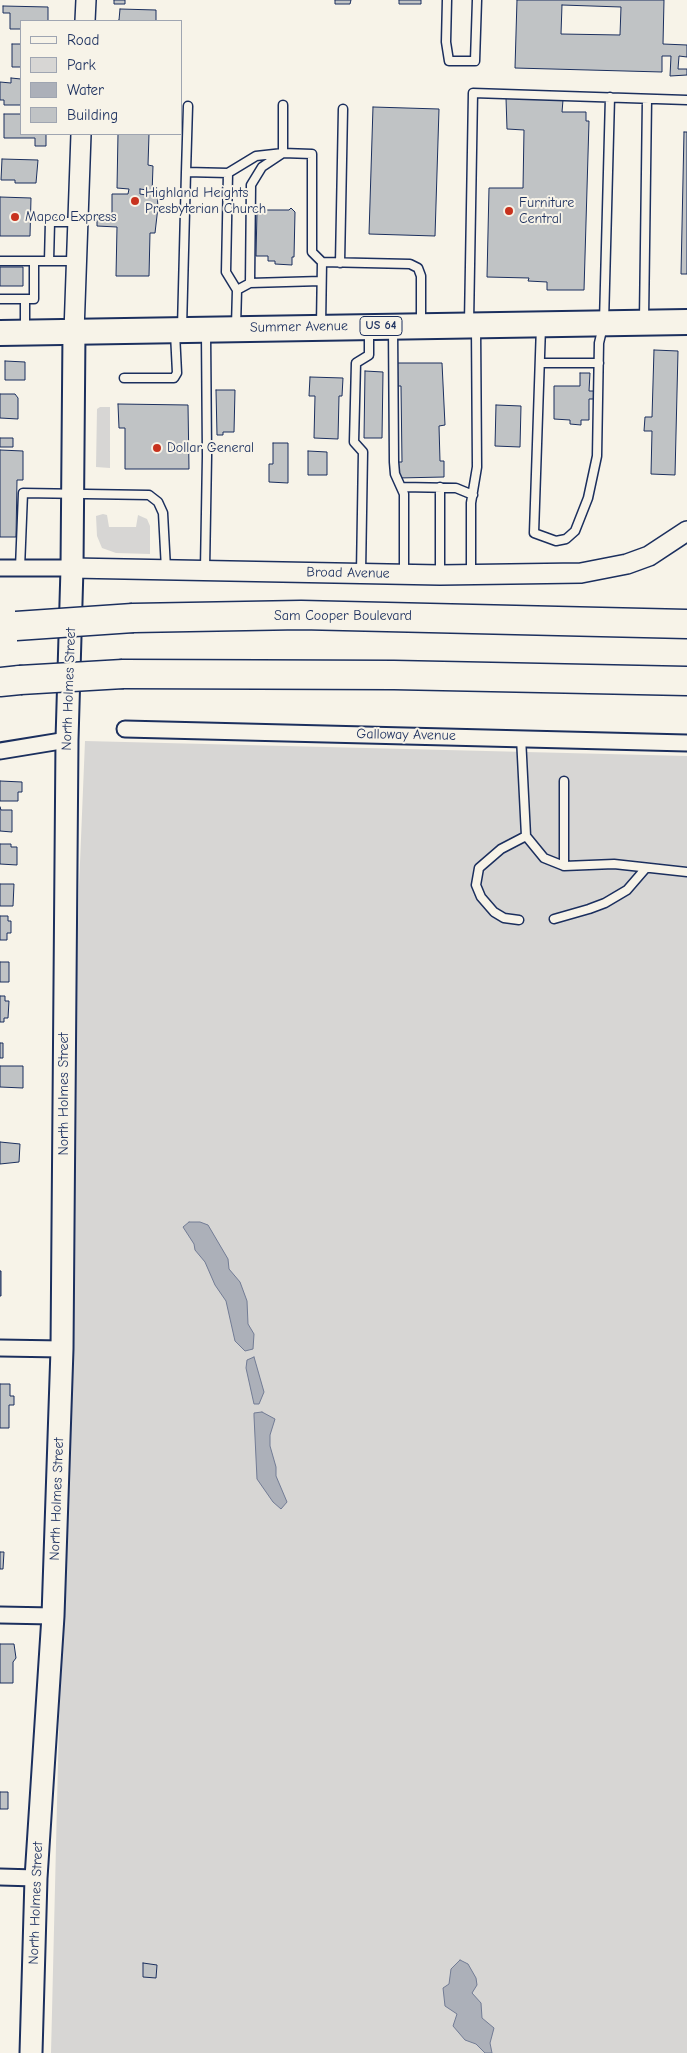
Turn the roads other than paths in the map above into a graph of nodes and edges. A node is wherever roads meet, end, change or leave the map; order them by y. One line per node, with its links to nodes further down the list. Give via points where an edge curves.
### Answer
1 (86, 0): 4 (street)
2 (447, 0): 3 (lane, via 449,61 475,61)
3 (477, 0)
4 (85, 20)
5 (610, 97): 6 (lane); 27 (lane); 32 (lane, via 473,93)
6 (647, 99): 7 (lane); 28 (lane)
7 (687, 100)
8 (283, 105): 12 (lane)
9 (188, 106): 13 (lane)
10 (343, 109): 21 (lane)
11 (81, 135): 15 (street, North Holmes Street)
12 (283, 153): 14 (lane, via 256,156); 20 (lane, via 312,154 312,252); 23 (lane, via 262,167 251,185)
13 (186, 172): 14 (lane); 38 (lane)
14 (228, 173): 24 (lane, via 226,272)
15 (78, 222): 18 (lane, via 50,222); 19 (street, North Holmes Street)
16 (0, 261): 17 (lane)
17 (34, 261): 18 (lane); 26 (lane, via 34,299)
18 (49, 261): 19 (lane)
19 (77, 261): 40 (street, North Holmes Street)
20 (322, 262): 21 (lane); 22 (lane)
21 (340, 263): 31 (lane, via 410,264 418,268 421,276)
22 (322, 281): 23 (lane); 35 (lane)
23 (250, 283): 24 (lane)
24 (237, 290): 36 (lane)
25 (0, 298): 26 (lane)
26 (25, 299): 39 (lane)
27 (604, 322): 28 (main road, Summer Avenue / US 64); 30 (main road, Summer Avenue / US 64); 43 (lane)
28 (644, 322): 29 (main road, Summer Avenue / US 64)
29 (687, 322)
30 (541, 323): 32 (main road, Summer Avenue / US 64); 42 (lane)
31 (421, 325): 32 (main road, Summer Avenue / US 64); 34 (main road, Summer Avenue / US 64)
32 (472, 325): 48 (lane, via 477,467)
33 (369, 326): 34 (main road, Summer Avenue / US 64); 35 (main road, Summer Avenue / US 64); 55 (lane, via 369,355 356,363 354,442 363,452)
34 (393, 326): 45 (lane, via 394,462 395,474)
35 (321, 327): 36 (main road, Summer Avenue / US 64)
36 (236, 328): 37 (main road, Summer Avenue / US 64)
37 (206, 329): 38 (main road, Summer Avenue / US 64); 54 (lane)
38 (179, 330): 40 (main road, Summer Avenue / US 64); 44 (lane, via 174,378)
39 (25, 332): 40 (main road, Summer Avenue / US 64); 41 (main road, Summer Avenue / US 64)
40 (74, 332): 47 (main road, North Holmes Street)
41 (0, 333)
42 (541, 363): 43 (lane); 43 (lane, via 534,533 556,541 566,539 575,531 588,498 597,456)
43 (599, 363)
44 (124, 378)
45 (402, 487): 46 (lane); 56 (lane)
46 (440, 487): 48 (lane, via 456,488); 57 (lane)
47 (72, 494): 51 (lane, via 23,493); 52 (main road, North Holmes Street); 53 (lane, via 149,495 158,502 163,513)
48 (473, 495): 58 (lane)
49 (687, 531): 58 (street, Broad Avenue, via 650,556 601,570)
50 (0, 568): 51 (street, Broad Avenue)
51 (20, 568): 52 (street, Broad Avenue)
52 (72, 568): 53 (street, Broad Avenue); 67 (main road, North Holmes Street)
53 (166, 569): 54 (street, Broad Avenue)
54 (205, 570): 55 (street, Broad Avenue)
55 (361, 573): 56 (street, Broad Avenue)
56 (404, 574): 57 (street, Broad Avenue)
57 (440, 575): 58 (street, Broad Avenue)
58 (471, 575)
59 (687, 609): 60 (highway)
60 (487, 618): 61 (highway, Sam Cooper Boulevard); 62 (highway, Sam Cooper Boulevard, bridge, via 300,615 133,618)
61 (687, 624)
62 (8, 626)
63 (10, 681): 64 (highway, bridge, via 124,674 394,675)
64 (687, 682)
65 (125, 729): 66 (street, Galloway Avenue)
66 (521, 737): 68 (street, Galloway Avenue); 71 (lane)
67 (67, 740): 69 (street); 78 (main road, North Holmes Street)
68 (687, 743)
69 (0, 751)
70 (564, 781): 72 (lane)
71 (526, 836): 72 (lane, via 544,858); 76 (lane, via 479,868 476,885 494,912 504,918)
72 (564, 866): 73 (lane, via 614,864)
73 (646, 868): 74 (lane); 75 (lane, via 627,890 589,910)
74 (687, 872)
75 (554, 919)
76 (520, 920)
77 (0, 1348): 78 (street)
78 (62, 1349): 80 (main road, North Holmes Street)
79 (0, 1615): 80 (street)
80 (53, 1616): 82 (main road, North Holmes Street)
81 (0, 1877): 82 (street)
82 (36, 1878): 83 (main road, North Holmes Street)
83 (30, 2053)

